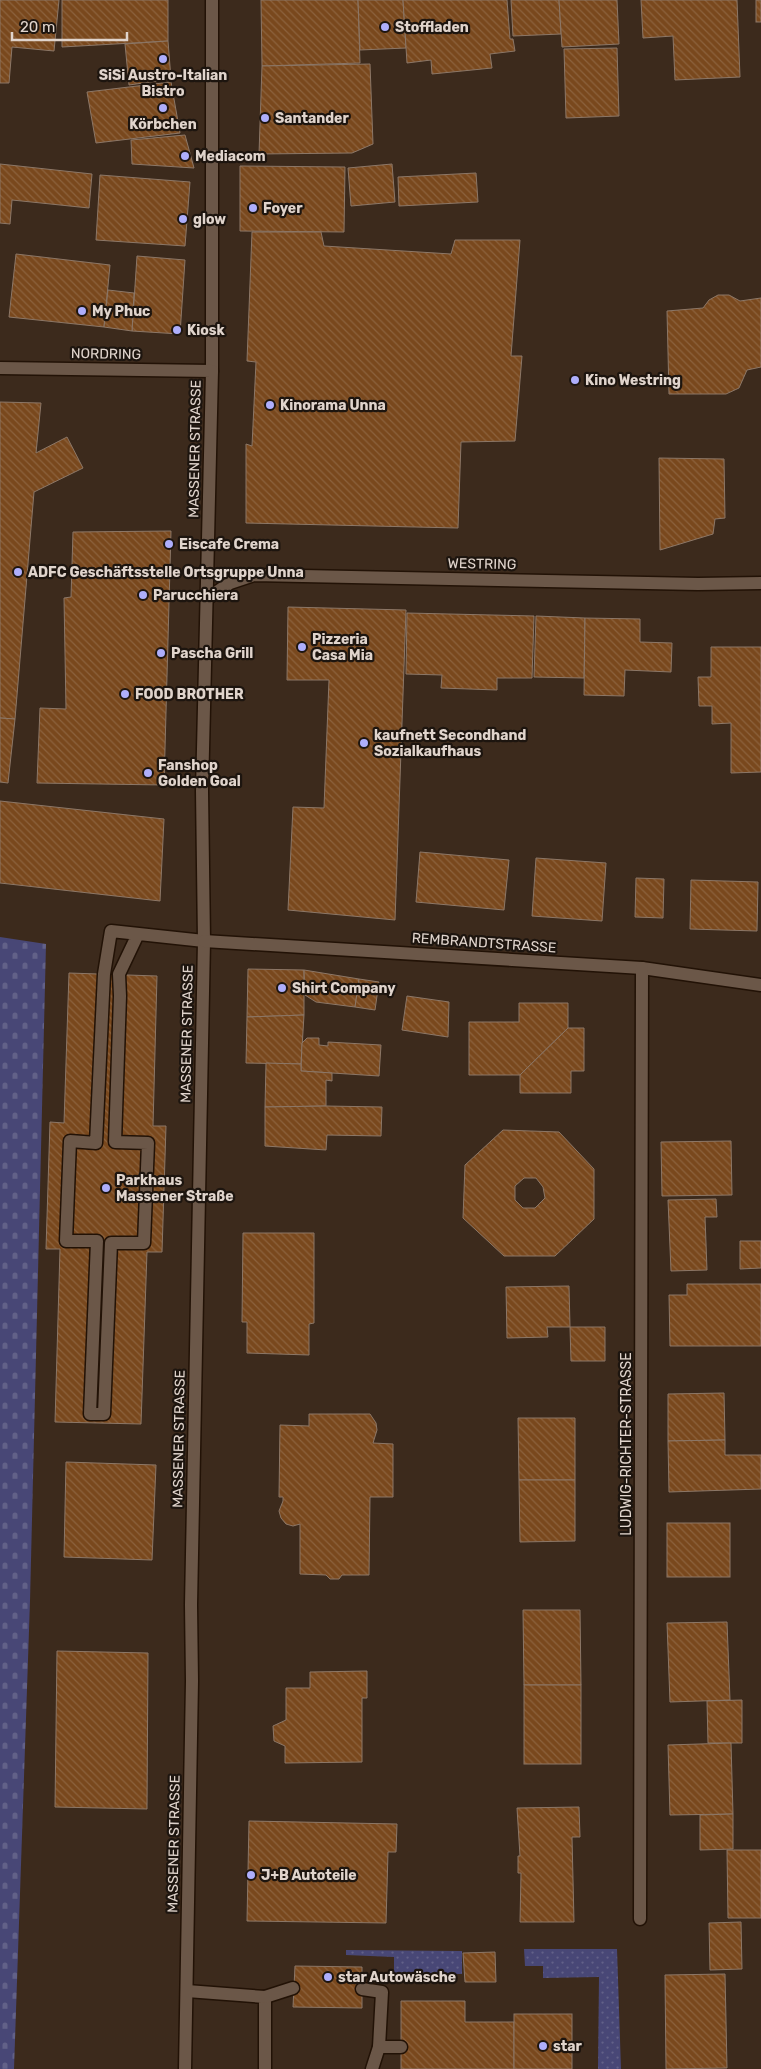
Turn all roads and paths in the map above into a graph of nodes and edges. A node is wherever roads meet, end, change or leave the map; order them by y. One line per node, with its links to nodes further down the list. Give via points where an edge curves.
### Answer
1 (212, 0): 3 (street, MASSENER STRASSE)
2 (0, 368): 3 (street, NORDRING)
3 (212, 371): 5 (street, MASSENER STRASSE)
4 (761, 583): 5 (street, WESTRING, via 254,575 230,583)
5 (208, 598): 7 (street, MASSENER STRASSE, via 202,791)
6 (138, 934): 6 (street, REMBRANDTSTRASSE, via 118,974 115,1142 148,1144 144,1242 111,1242 104,1414 90,1414 97,1241 66,1240 70,1142 96,1143 104,974 111,931); 7 (street, REMBRANDTSTRASSE)
7 (204, 941): 8 (street, REMBRANDTSTRASSE); 13 (street, MASSENER STRASSE)
8 (642, 968): 9 (street, REMBRANDTSTRASSE); 10 (street, LUDWIG-RICHTER-STRASSE)
9 (761, 985)
10 (640, 1919)
11 (293, 1988): 14 (street)
12 (362, 1989): 15 (street, via 382,1992)
13 (187, 1991): 14 (street); 17 (street, MASSENER STRASSE)
14 (265, 1997): 18 (street)
15 (379, 2047): 16 (street); 19 (street)
16 (401, 2047)
17 (185, 2069)
18 (265, 2069)
19 (372, 2069)

